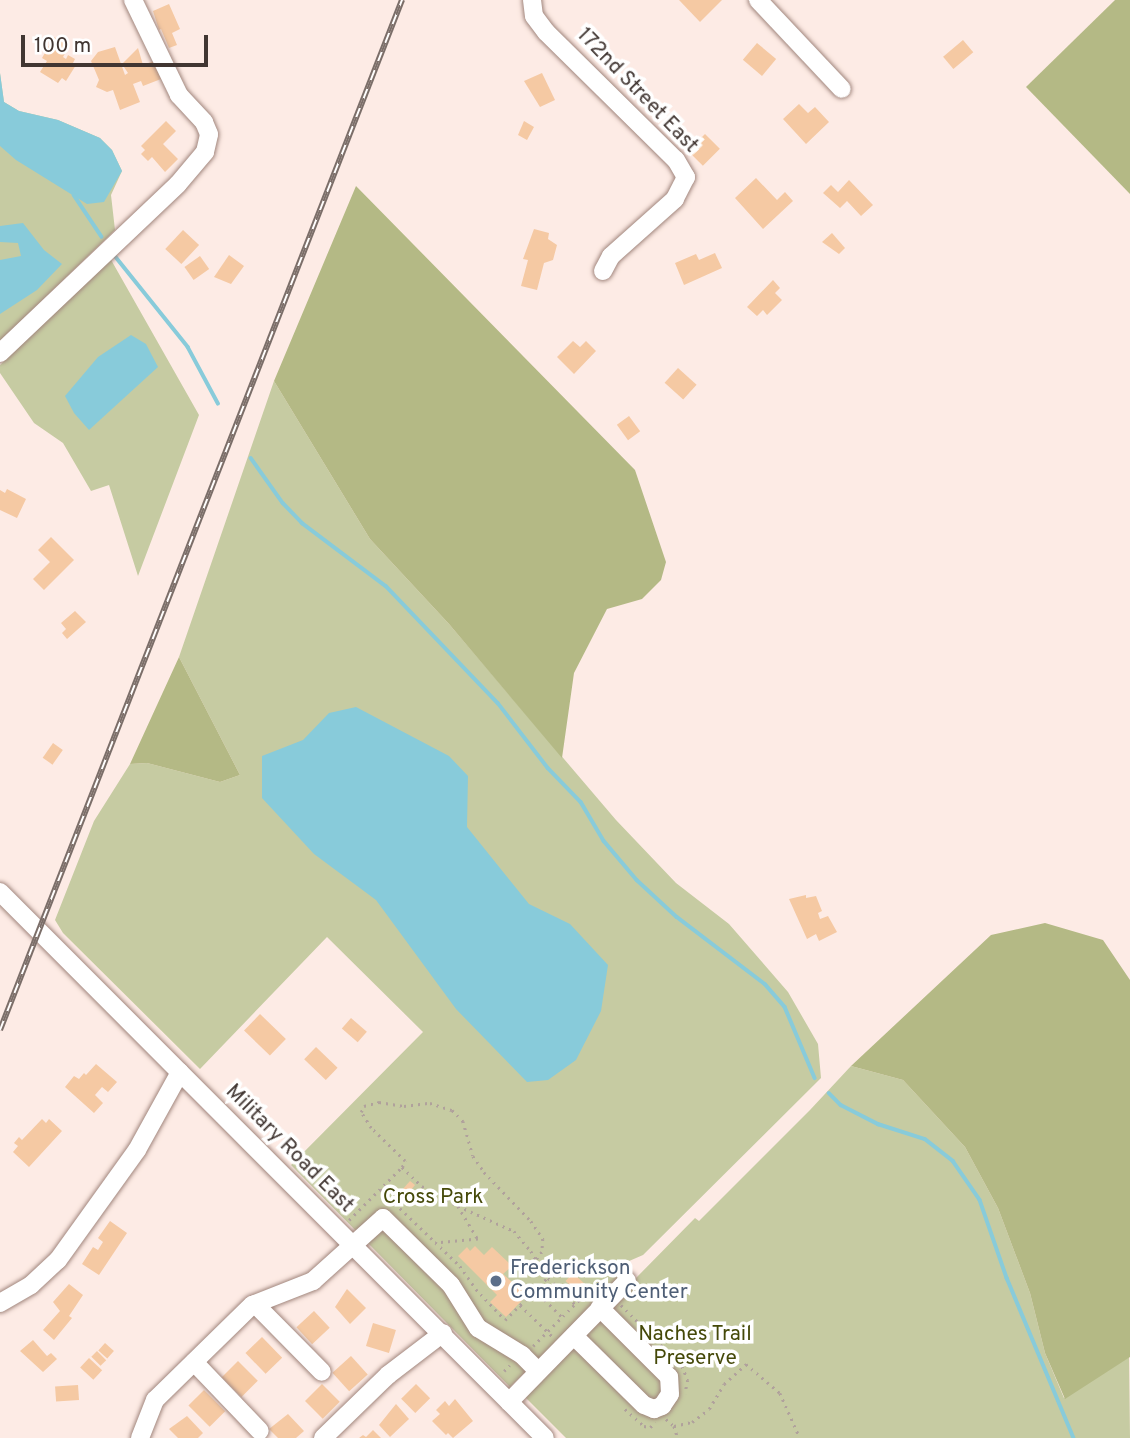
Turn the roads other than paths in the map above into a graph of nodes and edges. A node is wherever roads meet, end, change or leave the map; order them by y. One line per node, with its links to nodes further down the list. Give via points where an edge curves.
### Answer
1 (133, 0): 6 (street, via 179,95 204,122 209,134 205,152 178,184)
2 (532, 0): 5 (street, 172nd Street East, via 534,16 546,32 676,160 686,181 675,198 611,256)
3 (758, 0): 4 (street)
4 (842, 89)
5 (603, 271)
6 (0, 353)
7 (0, 892): 8 (street, Military Road East)
8 (180, 1072): 9 (street, Military Road East); 11 (street, via 137,1150 58,1260 31,1285)
9 (354, 1247): 12 (street, via 313,1281); 14 (street, Military Road East); 17 (street, via 383,1218 450,1285 478,1328 522,1355)
10 (627, 1282): 13 (street)
11 (0, 1303)
12 (255, 1304): 16 (street); 18 (street)
13 (608, 1304): 15 (street); 15 (street, via 669,1377 670,1394 662,1406 644,1405)
14 (443, 1333): 19 (street, Military Road East); 22 (street, via 388,1375)
15 (574, 1336): 17 (street)
16 (194, 1362): 20 (street); 21 (street, via 155,1400)
17 (538, 1371): 19 (street)
18 (322, 1372)
19 (509, 1402): 23 (street, Military Road East)
20 (260, 1431)
21 (140, 1438)
22 (323, 1438)
23 (545, 1438)

